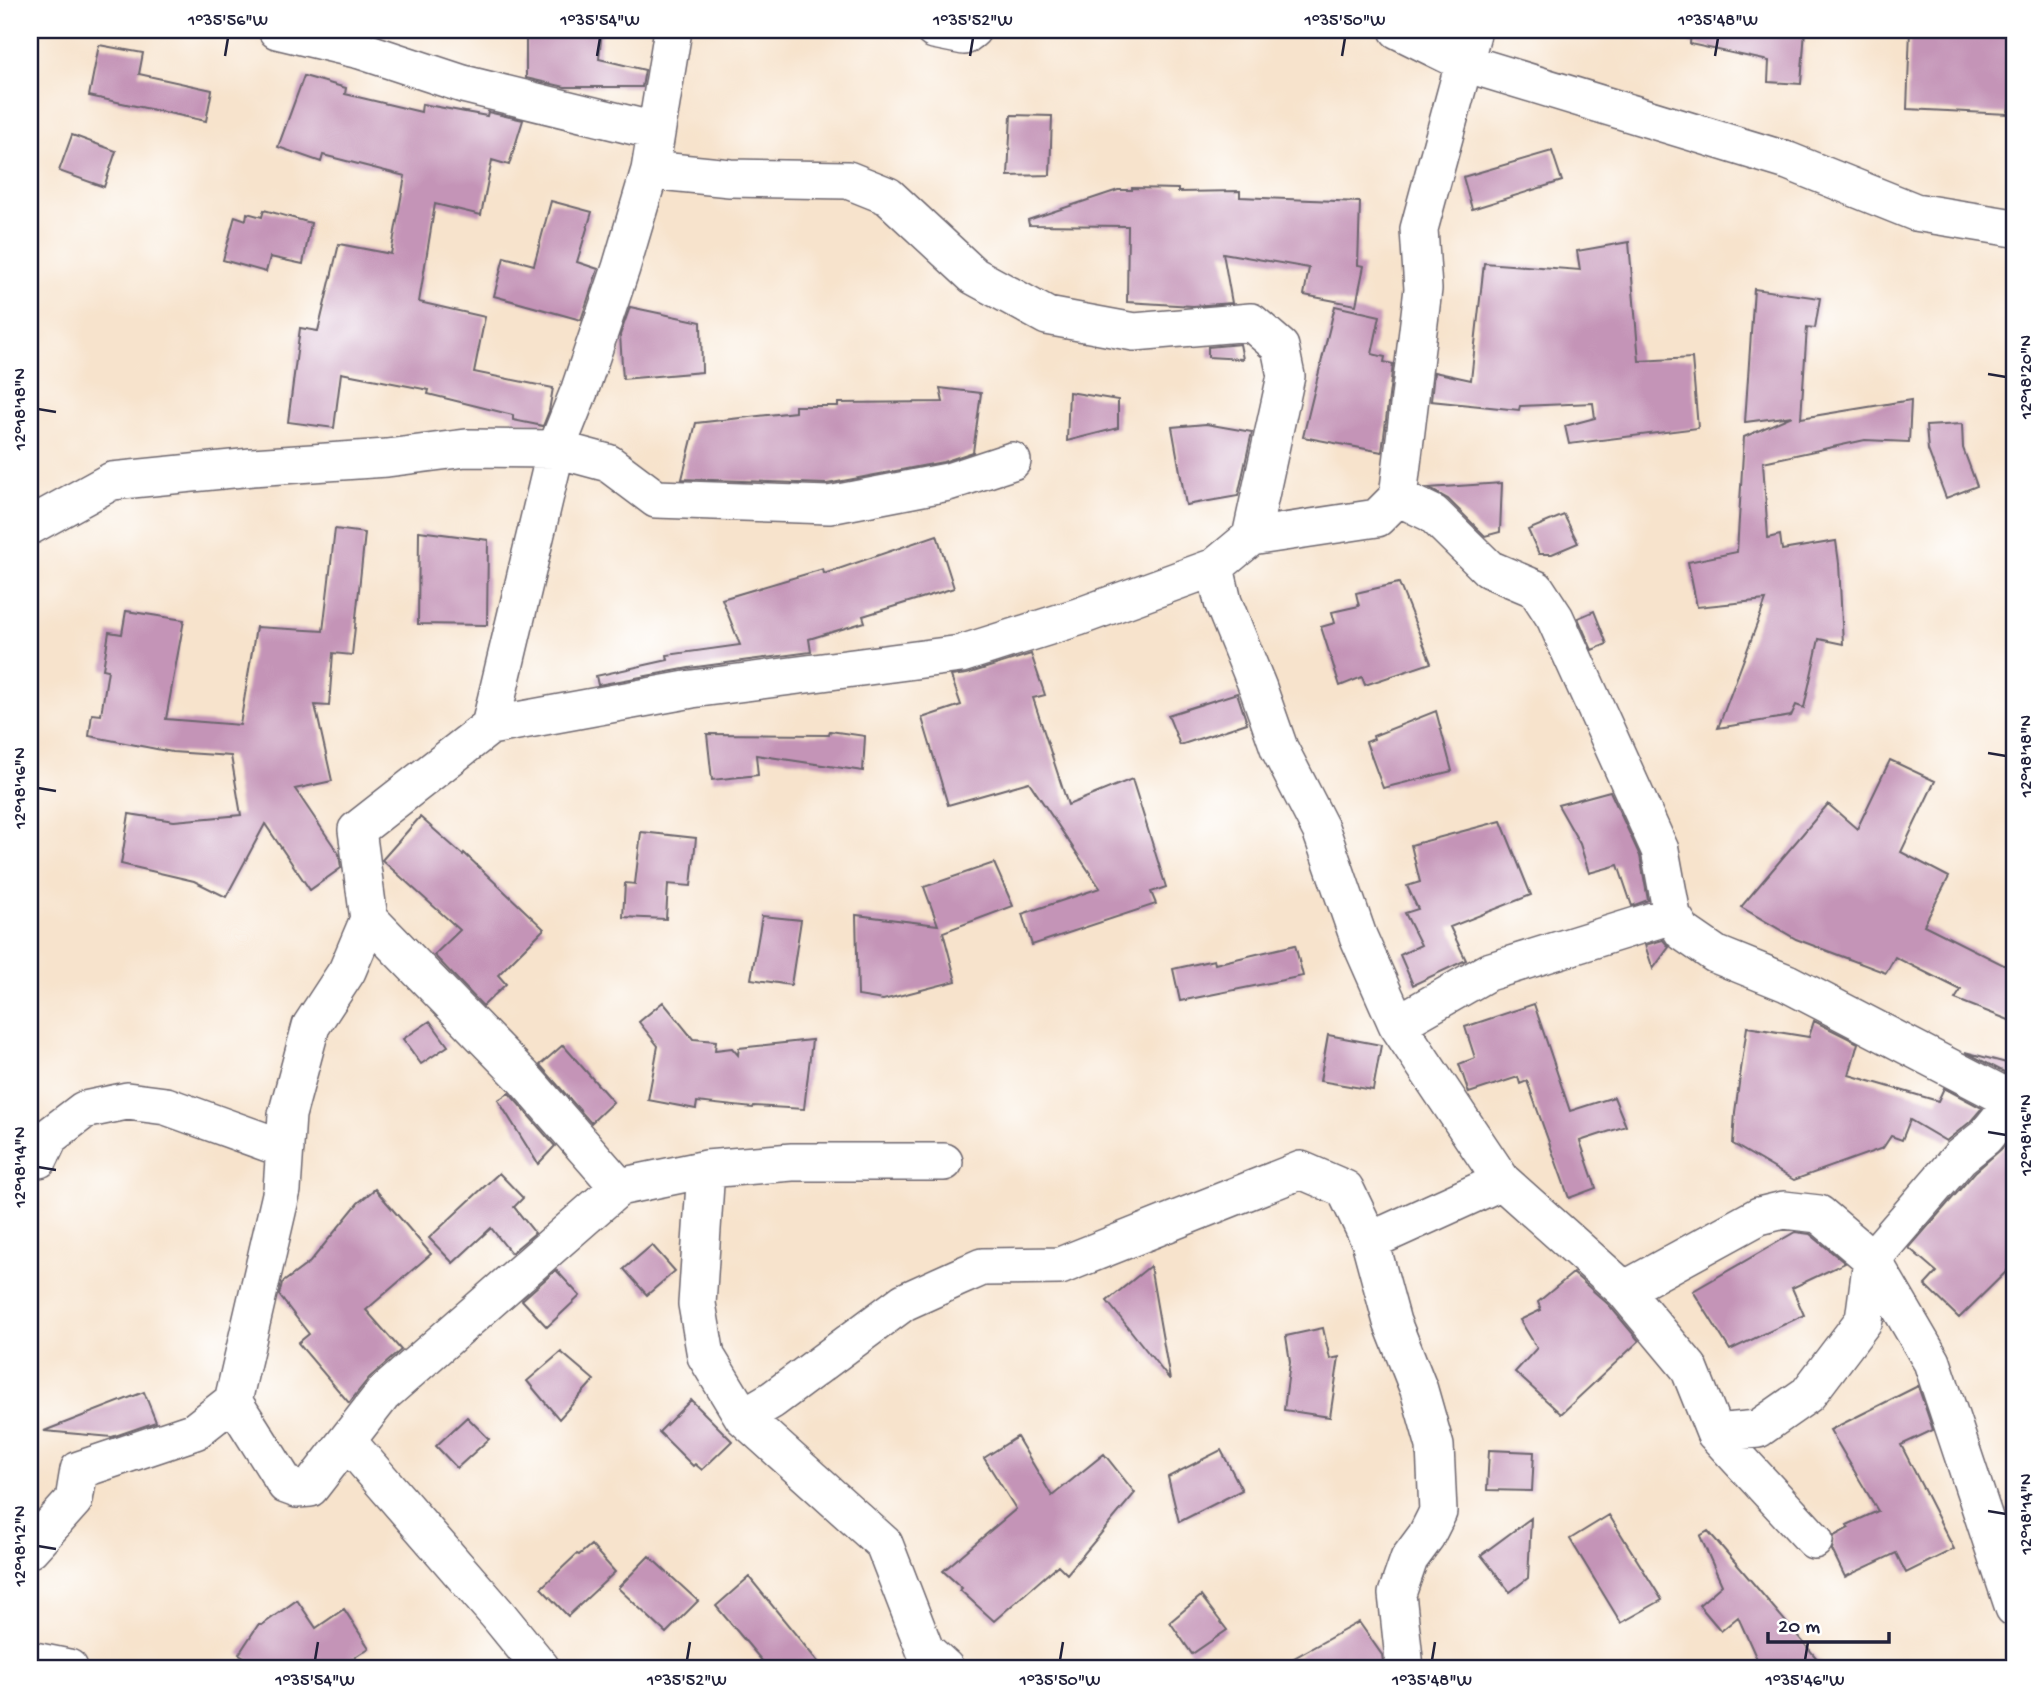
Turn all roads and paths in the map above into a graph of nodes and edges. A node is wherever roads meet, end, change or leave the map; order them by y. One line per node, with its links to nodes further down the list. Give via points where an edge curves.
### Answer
1 (277, 30): 6 (street)
2 (673, 30): 8 (street)
3 (934, 30): 4 (street, via 964,36)
4 (972, 30)
5 (1398, 30): 7 (street)
6 (363, 40): 8 (street, via 463,84)
7 (1469, 46): 10 (street, via 1788,160 1915,212); 13 (street, via 1419,229 1423,289)
8 (655, 131): 9 (street)
9 (650, 170): 11 (street, via 613,292); 15 (street, via 730,178 848,180 888,196 974,276 1046,316 1134,332 1251,322 1280,347 1286,376)
10 (2014, 228)
11 (556, 449): 12 (street, via 608,463 656,499 829,505 948,482); 14 (street, via 466,448 112,481); 17 (street)
12 (1012, 461)
13 (1398, 497): 15 (street, via 1377,518); 18 (street, via 1433,514 1489,569 1535,589 1555,618 1660,850)
14 (30, 526)
15 (1251, 537): 16 (street)
16 (1215, 567): 17 (street, via 961,654 692,689); 20 (street, via 1223,602 1279,748 1321,830 1358,936)
17 (489, 726): 19 (street, via 357,830)
18 (1672, 915): 20 (street, via 1488,972); 21 (street, via 1683,932 1715,954 1787,983)
19 (369, 919): 22 (street, via 347,971 311,1026 288,1115); 27 (street, via 522,1076)
20 (1397, 1024): 26 (street)
21 (2014, 1101): 29 (street)
22 (285, 1149): 23 (street, via 166,1106 127,1101 84,1110 50,1136); 31 (street, via 282,1191)
23 (39, 1159)
24 (944, 1162): 25 (street, via 792,1162)
25 (706, 1169): 27 (street); 32 (street, via 697,1304 706,1356)
26 (1502, 1181): 28 (street); 30 (street)
27 (619, 1187): 34 (street, via 383,1394)
28 (1370, 1241): 32 (street, via 1345,1189 1301,1170 1060,1266 982,1267 957,1278 904,1302); 40 (street, via 1392,1322 1436,1446 1438,1512 1409,1559 1397,1594)
29 (1872, 1259): 30 (street, via 1819,1214 1784,1210 1759,1216); 33 (street, via 1864,1320 1808,1394 1758,1429); 37 (street, via 1932,1362)
30 (1625, 1290): 33 (street, via 1689,1368)
31 (233, 1402): 34 (street, via 286,1485 297,1489 310,1488); 36 (street, via 195,1431 79,1470 74,1500)
32 (743, 1417): 39 (street, via 884,1544 925,1650)
33 (1715, 1433): 35 (street)
34 (347, 1441): 38 (street)
35 (1814, 1540)
36 (30, 1549)
37 (2014, 1608)
38 (541, 1668)
39 (945, 1668)
40 (1405, 1668)

